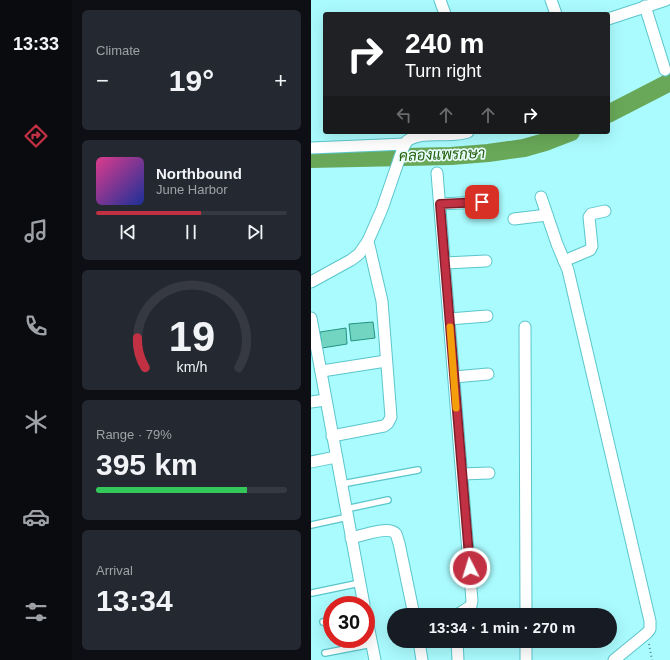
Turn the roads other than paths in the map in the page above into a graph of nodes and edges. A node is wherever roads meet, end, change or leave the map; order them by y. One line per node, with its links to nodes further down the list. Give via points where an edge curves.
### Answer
1 (440, 0): 5 (street)
2 (551, 0): 6 (street)
3 (666, 0): 4 (street)
4 (645, 6): 7 (street); 8 (street)
5 (444, 12)
6 (555, 12)
7 (610, 18)
8 (665, 70)
9 (461, 134): 10 (street, via 422,136)
10 (406, 141): 11 (street); 19 (street)
11 (311, 148)
12 (437, 173): 15 (street)
13 (541, 197): 17 (street)
14 (482, 202): 15 (street)
15 (440, 204): 22 (street)
16 (605, 212): 21 (street, via 591,214 589,217 592,246 590,250)
17 (547, 215): 18 (street); 21 (street)
18 (514, 219)
19 (368, 241): 23 (street, via 351,260); 28 (street, via 382,301)
20 (486, 261): 22 (street)
21 (564, 261): 61 (street, via 651,621 647,633)
22 (445, 263): 26 (street)
23 (312, 280)
24 (487, 316): 26 (street)
25 (311, 318): 29 (street)
26 (449, 319): 31 (street)
27 (525, 327): 50 (street)
28 (386, 361): 29 (street); 34 (street, via 391,421 384,426)
29 (322, 372): 32 (street)
30 (488, 374): 31 (street)
31 (454, 377): 39 (street)
32 (325, 400): 33 (street); 34 (street)
33 (311, 402)
34 (332, 436): 35 (street)
35 (336, 457): 36 (street); 40 (street)
36 (311, 462)
37 (418, 470): 40 (lane)
38 (489, 473): 39 (street)
39 (462, 474): 49 (street, via 472,601)
40 (341, 484): 42 (street)
41 (388, 500): 42 (lane)
42 (347, 513): 43 (lane); 44 (street)
43 (311, 525)
44 (351, 538): 45 (street); 48 (street, via 384,530 396,534)
45 (360, 583): 46 (lane); 47 (street)
46 (312, 593)
47 (362, 596)
48 (412, 608)
49 (468, 608)
50 (526, 608)
51 (351, 648): 56 (lane)
52 (372, 648): 57 (street)
53 (420, 648): 58 (street)
54 (457, 648): 59 (street)
55 (526, 648): 60 (street)
56 (325, 653)
57 (375, 660)
58 (422, 660)
59 (458, 660)
60 (526, 660)
61 (614, 660)

